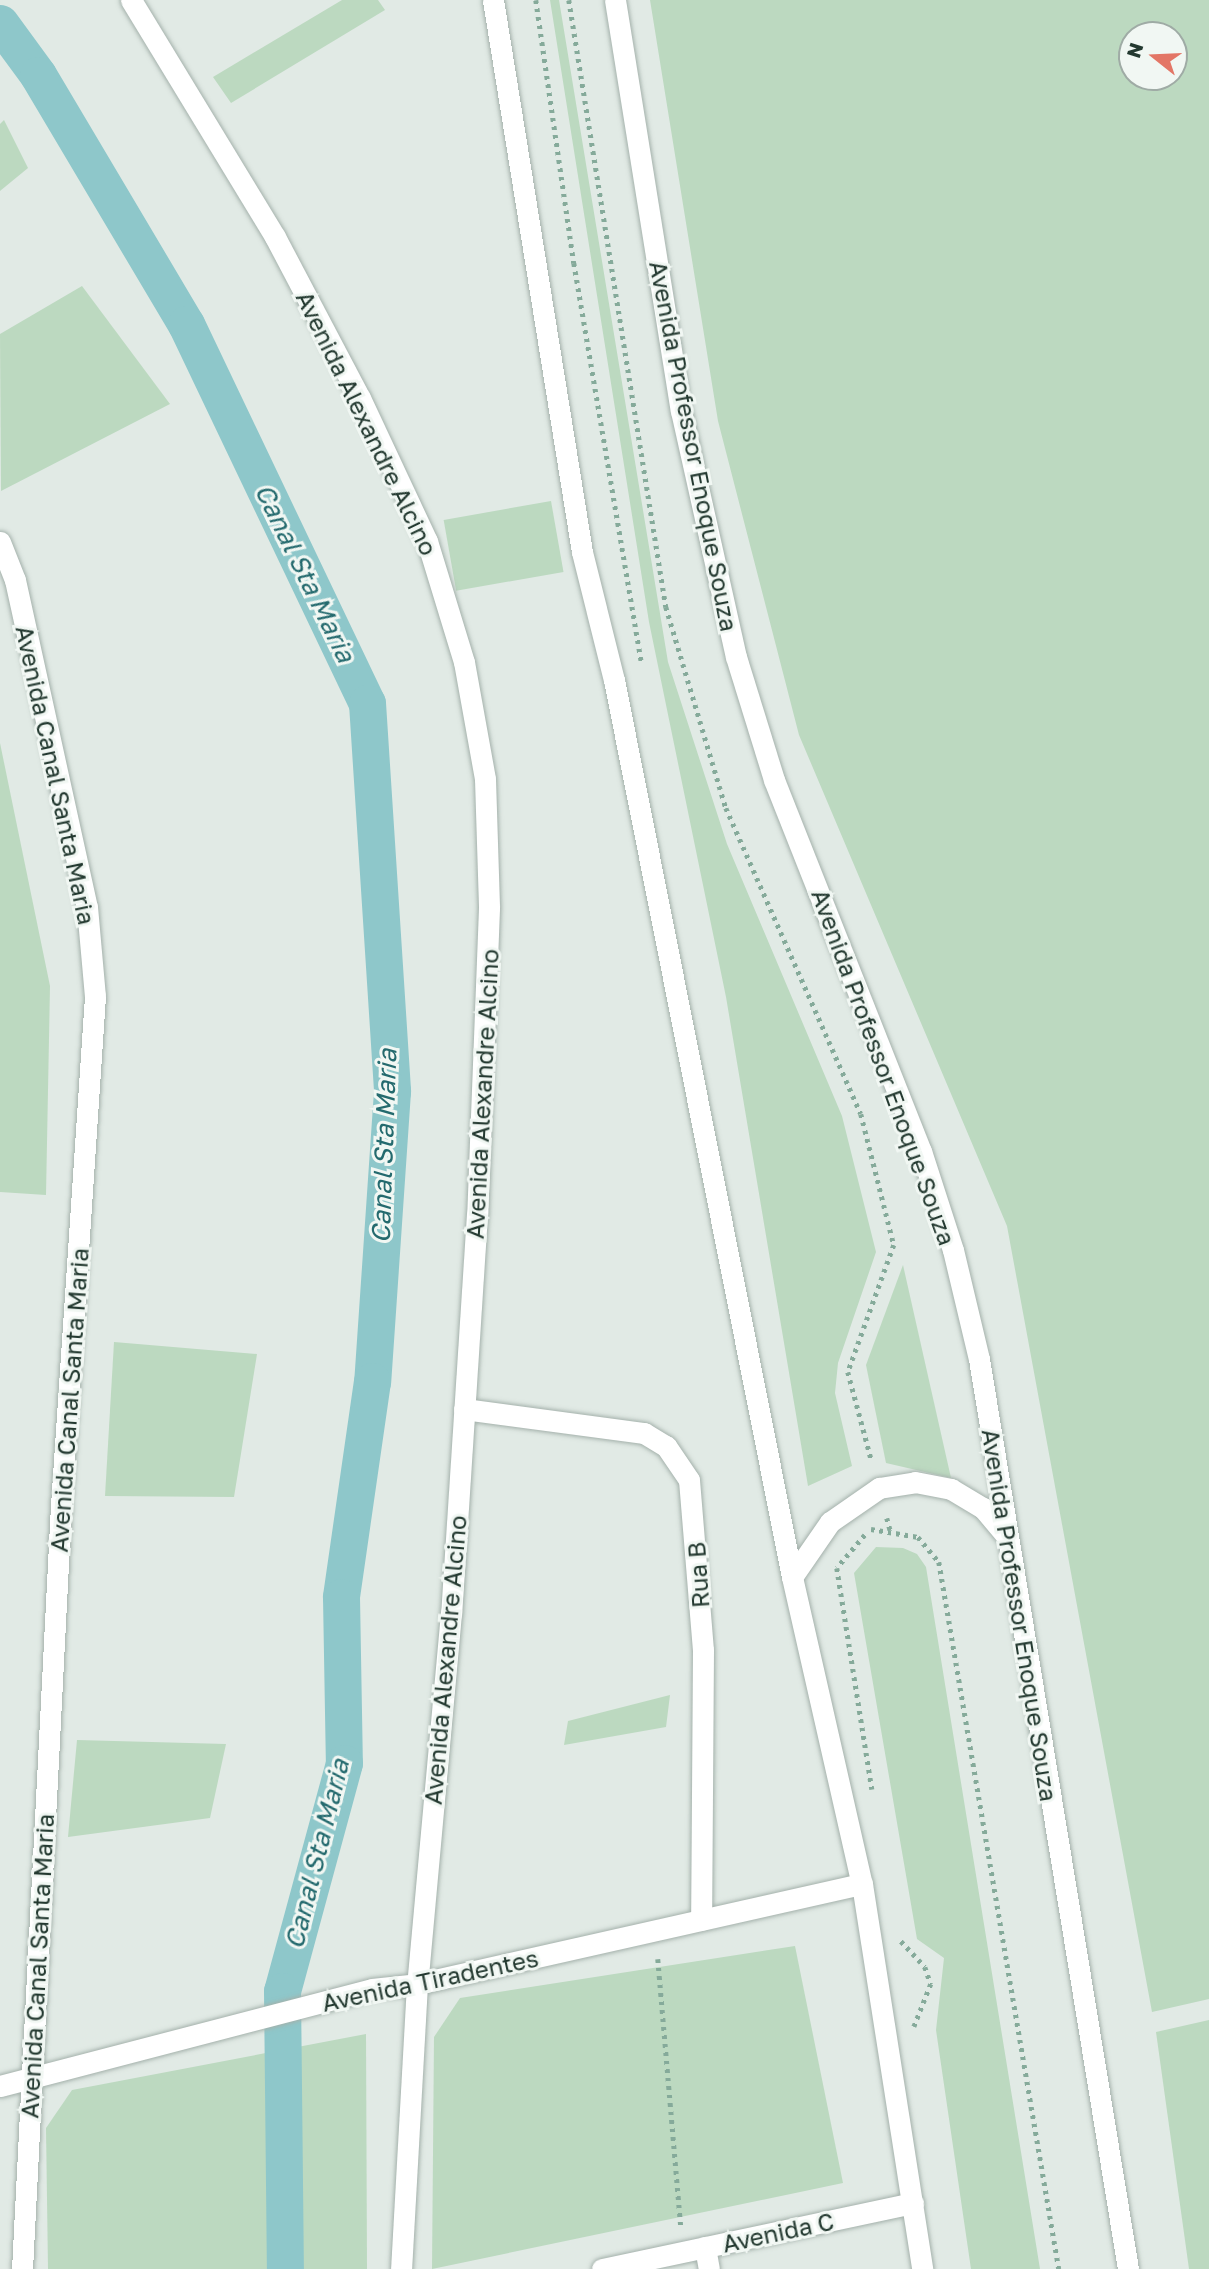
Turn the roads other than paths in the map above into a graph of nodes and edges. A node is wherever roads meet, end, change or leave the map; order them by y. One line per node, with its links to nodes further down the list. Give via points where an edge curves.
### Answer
1 (131, 0): 5 (street, Avenida Alexandre Alcino, via 275,237 360,398 427,541 464,662 485,779 489,908)
2 (493, 0): 7 (street, via 582,552 614,680)
3 (615, 0): 6 (street, Avenida Professor Enoque Souza, via 681,411 736,657 775,780 916,1138 953,1250 979,1359)
4 (0, 542): 11 (street, Avenida Canal Santa Maria, via 16,580 85,895 95,996)
5 (464, 1409): 9 (street, Rua B, via 644,1433 666,1446 689,1480 703,1650); 10 (street, Avenida Alexandre Alcino)
6 (1006, 1535): 7 (street, via 983,1508 951,1489 915,1482 879,1488 830,1522); 20 (street, Avenida Professor Enoque Souza)
7 (792, 1577): 8 (street)
8 (862, 1884): 9 (street, Avenida Tiradentes); 13 (street)
9 (701, 1920): 10 (street, Avenida Tiradentes)
10 (417, 1984): 11 (street, Avenida Tiradentes, via 372,1989); 16 (street, Avenida Alexandre Alcino)
11 (30, 2078): 12 (street, Avenida Tiradentes); 15 (street, Avenida Canal Santa Maria)
12 (0, 2086)
13 (913, 2203): 14 (street, Avenida C); 19 (street)
14 (705, 2247): 17 (street, Avenida C); 18 (street)
15 (22, 2269)
16 (401, 2269)
17 (601, 2269)
18 (709, 2269)
19 (922, 2269)
20 (1128, 2269)

